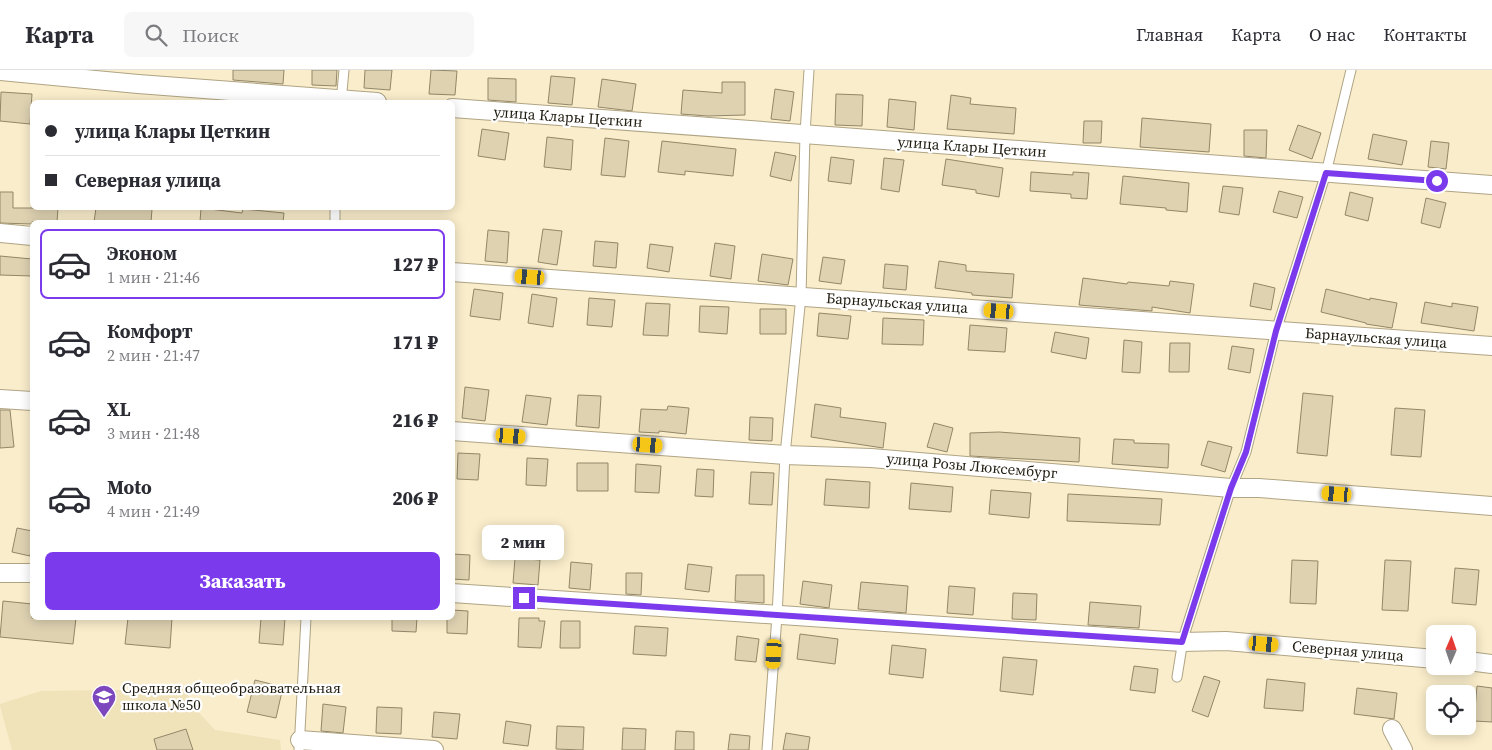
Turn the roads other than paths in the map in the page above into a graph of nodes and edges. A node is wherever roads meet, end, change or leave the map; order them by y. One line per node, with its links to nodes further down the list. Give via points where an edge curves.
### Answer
1 (344, 70): 6 (lane)
2 (809, 70): 8 (lane)
3 (1351, 70): 9 (lane)
4 (0, 71): 5 (street)
5 (329, 100)
6 (341, 100)
7 (455, 108): 8 (street, улица Клары Цеткин)
8 (805, 134): 9 (street, улица Клары Цеткин); 14 (lane)
9 (1326, 173): 10 (street, улица Клары Цеткин); 15 (lane)
10 (1492, 185)
11 (0, 233): 12 (street)
12 (30, 236)
13 (455, 272): 14 (street, Барнаульская улица)
14 (801, 296): 15 (street, Барнаульская улица); 20 (lane)
15 (1276, 331): 16 (street, Барнаульская улица); 21 (lane, via 1246,452)
16 (1492, 346)
17 (0, 398): 18 (street)
18 (30, 401)
19 (455, 431): 20 (street, улица Розы Люксембург)
20 (785, 455): 21 (street, улица Розы Люксембург, via 871,458); 26 (lane)
21 (1231, 488): 22 (street, улица Розы Люксембург); 28 (lane)
22 (1492, 506)
23 (0, 573): 24 (street)
24 (30, 573)
25 (455, 593): 26 (street, Северная улица)
26 (777, 616): 28 (street, Северная улица); 36 (lane)
27 (306, 620): 34 (lane)
28 (1182, 641): 29 (street, Северная улица, via 1226,640); 32 (lane)
29 (1426, 658)
30 (1476, 662): 31 (street)
31 (1492, 664)
32 (1177, 677)
33 (1392, 729): 37 (street)
34 (300, 745): 35 (street)
35 (434, 750)
36 (767, 750)
37 (1403, 750)

